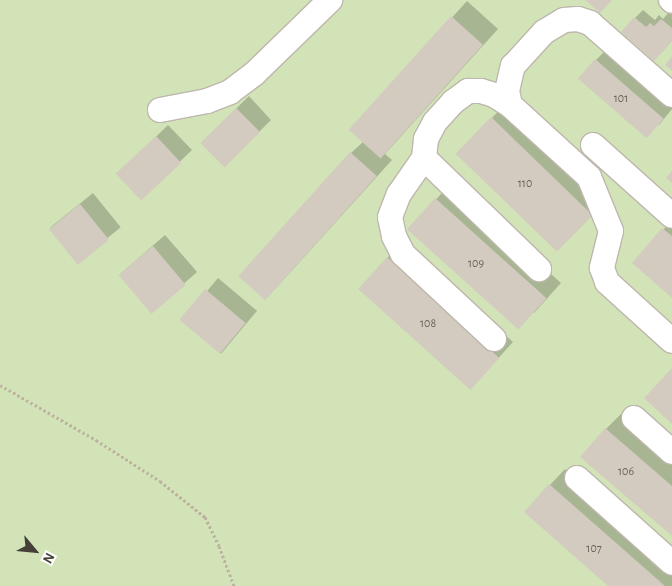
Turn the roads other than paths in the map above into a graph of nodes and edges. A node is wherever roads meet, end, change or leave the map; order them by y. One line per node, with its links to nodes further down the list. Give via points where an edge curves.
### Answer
1 (330, 0): 4 (lane, via 255,73 230,92 207,101)
2 (672, 95): 3 (lane, via 590,23 578,19 564,20 544,32 513,66 507,91)
3 (510, 104): 6 (lane, via 494,95 468,91 435,122 426,139); 10 (lane, via 589,177 610,231 602,268 607,282)
4 (160, 110)
5 (593, 145): 7 (lane)
6 (424, 158): 8 (lane); 9 (lane, via 398,194 390,217 394,236 403,254)
7 (672, 216)
8 (539, 269)
9 (494, 338)
10 (672, 342)
11 (634, 418): 12 (lane)
12 (672, 452)
13 (577, 478): 14 (lane)
14 (672, 563)

